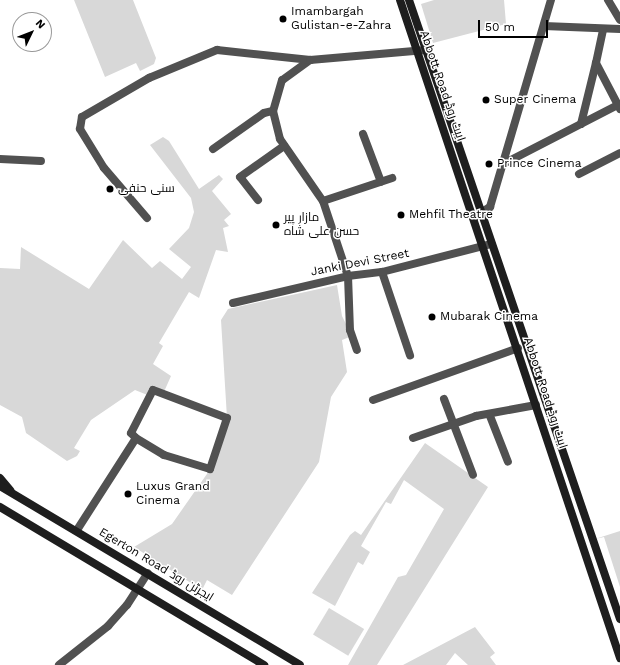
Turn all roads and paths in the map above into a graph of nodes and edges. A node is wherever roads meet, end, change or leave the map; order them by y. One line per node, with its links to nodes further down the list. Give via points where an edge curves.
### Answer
1 (400, 0): 9 (main road, Abbott Road ایبٹ روڈ)
2 (409, 0): 10 (main road, Abbott Road ایبٹ روڈ)
3 (551, 0): 6 (street)
4 (608, 0): 5 (street)
5 (620, 20)
6 (544, 26): 8 (street); 22 (street)
7 (620, 28): 8 (street)
8 (603, 30): 12 (street)
9 (417, 50): 10 (street); 11 (street); 29 (main road, Abbott Road ایبٹ روڈ)
10 (426, 50): 28 (main road, Abbott Road ایبٹ روڈ)
11 (310, 60): 14 (street, via 282,80); 30 (street, via 217,50 149,78 82,117 80,129 104,168)
12 (596, 63): 13 (street); 15 (street)
13 (619, 108): 15 (street)
14 (273, 111): 17 (street); 18 (street, via 264,112)
15 (580, 124): 22 (street)
16 (363, 134): 25 (street)
17 (284, 146): 26 (street, via 240,177); 27 (street)
18 (214, 149)
19 (620, 153): 23 (street)
20 (0, 159): 21 (street)
21 (40, 161)
22 (503, 164): 28 (street, via 490,207)
23 (579, 174)
24 (392, 178): 25 (street)
25 (381, 182): 27 (street)
26 (258, 200)
27 (323, 201): 34 (street)
28 (482, 214): 29 (street); 31 (main road, Abbott Road ایبٹ روڈ)
29 (474, 217): 32 (main road, Abbott Road ایبٹ روڈ)
30 (147, 218)
31 (491, 244): 32 (street, Janki Devi Street); 46 (main road, Abbott Road ایبٹ روڈ)
32 (482, 247): 33 (street, Janki Devi Street); 36 (main road, Abbott Road ایبٹ روڈ)
33 (382, 272): 34 (street, Janki Devi Street); 38 (street)
34 (348, 276): 35 (street, Janki Devi Street); 37 (street, via 350,330)
35 (233, 303)
36 (518, 348): 40 (street); 41 (main road, Abbott Road ایبٹ روڈ)
37 (357, 350)
38 (410, 355)
39 (444, 399): 43 (street)
40 (373, 400)
41 (536, 405): 42 (street); 47 (main road, Abbott Road ایبٹ روڈ)
42 (490, 416): 43 (street, via 476,416); 48 (street)
43 (454, 424): 45 (street); 49 (street)
44 (136, 438): 44 (street, via 131,433 153,390 227,418 210,469 164,455); 56 (street)
45 (413, 438)
46 (560, 443): 47 (main road); 57 (main road, Abbott Road ایبٹ روڈ)
47 (550, 446): 58 (main road, Abbott Road ایبٹ روڈ)
48 (508, 462)
49 (473, 475)
50 (0, 478): 52 (main road)
51 (0, 486): 52 (main road, Egerton Road ایجرٹن روڈ)
52 (15, 495): 56 (main road, Egerton Road ایجرٹن روڈ)
53 (0, 506): 55 (main road)
54 (0, 512): 55 (main road)
55 (9, 512): 60 (main road)
56 (77, 530): 59 (main road, Egerton Road ایجرٹن روڈ)
57 (592, 537): 58 (main road); 61 (main road, Abbott Road ایبٹ روڈ)
58 (581, 540): 62 (main road, Abbott Road ایبٹ روڈ)
59 (148, 573): 60 (street); 65 (main road, Egerton Road ایجرٹن روڈ)
60 (138, 589): 63 (street, via 108,626); 64 (main road)
61 (620, 619)
62 (620, 658)
63 (59, 665)
64 (264, 665)
65 (300, 665)

